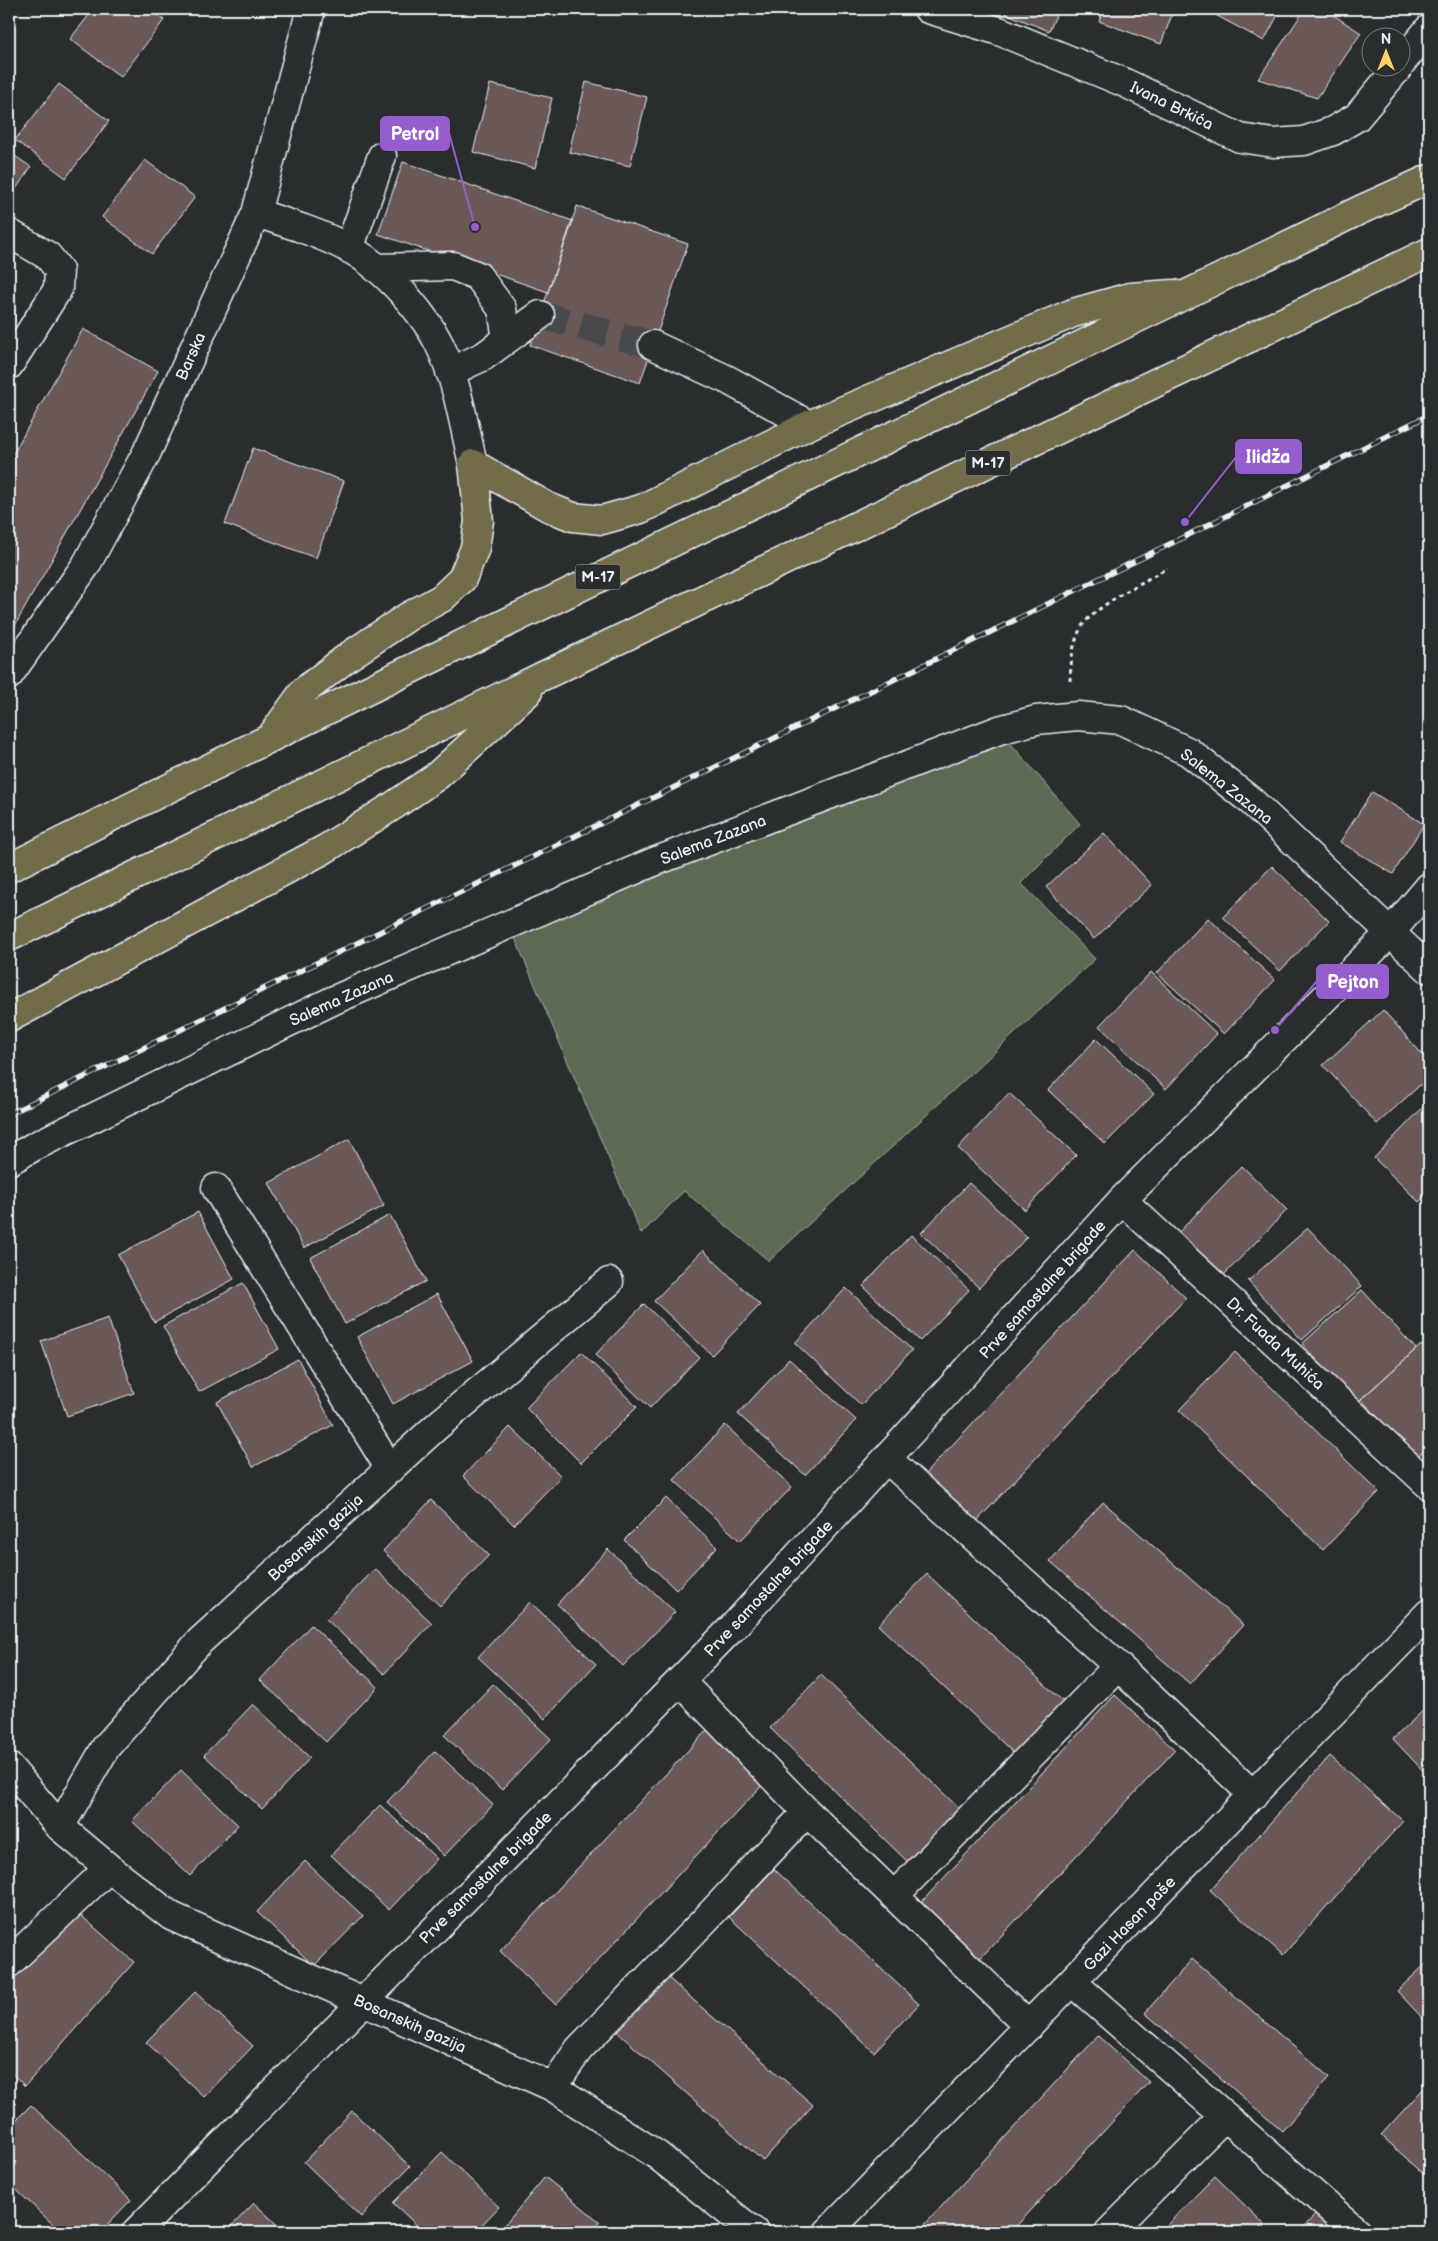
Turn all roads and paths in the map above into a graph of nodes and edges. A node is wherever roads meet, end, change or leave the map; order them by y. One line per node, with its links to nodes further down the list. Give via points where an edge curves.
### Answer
1 (311, 9): 8 (street, Barska)
2 (928, 9): 5 (street, Ivana Brkića, via 1008,34 1123,82 1240,138 1273,143 1304,141 1333,131 1357,117)
3 (1429, 29): 4 (street)
4 (1410, 52)
5 (1390, 78)
6 (382, 156): 10 (street)
7 (1429, 179): 13 (highway, M-17)
8 (256, 213): 10 (street, via 308,230); 23 (street, Barska, via 146,454 86,566)
9 (9, 233): 17 (street, via 48,256 59,270 58,289)
10 (349, 249): 12 (street)
11 (1429, 252): 22 (highway, M-17)
12 (376, 268): 15 (street, via 453,266 478,276 502,309); 18 (street, via 400,290 422,318 442,349)
13 (1190, 293): 19 (highway, via 1130,297 1073,313); 25 (highway, M-17)
14 (540, 315): 15 (street)
15 (507, 338): 18 (street, via 484,356)
16 (653, 345): 19 (street, via 728,380)
17 (9, 365)
18 (450, 372): 20 (street)
19 (809, 425): 20 (highway, via 641,508 602,520 573,516 548,507)
20 (474, 464): 25 (highway, via 479,521 475,548 462,579 442,598 349,656 304,691)
21 (1167, 568): 24 (path, via 1103,606 1081,626 1072,653 1070,687)
22 (547, 674): 29 (highway, M-17); 31 (highway, via 474,744 393,806 325,849)
23 (9, 675)
24 (1078, 716): 28 (street, Salema Zazana, via 1121,720 1189,752 1251,801); 32 (street, Salema Zazana, via 1036,720 999,730 651,863 334,1000)
25 (270, 737): 26 (highway, M-17)
26 (9, 868)
27 (1429, 888): 28 (street, Prve samostalne brigade)
28 (1390, 933): 30 (street, Salema Zazana); 34 (street, Prve samostalne brigade)
29 (9, 937)
30 (1429, 969)
31 (9, 1018)
32 (9, 1161)
33 (216, 1188): 37 (street)
34 (1122, 1200): 36 (street, Prve samostalne brigade); 38 (street, Dr. Fuada Muhića)
35 (609, 1282): 37 (street, Bosanskih gazija)
36 (886, 1459): 40 (street); 41 (street, Prve samostalne brigade)
37 (390, 1469): 45 (street, Bosanskih gazija, via 200,1641 106,1747)
38 (1429, 1485)
39 (1429, 1613): 43 (street, Gazi Hasan paše)
40 (1118, 1666): 43 (street); 47 (street)
41 (680, 1681): 44 (street); 50 (street, Prve samostalne brigade)
42 (9, 1767): 45 (street, Bosanskih gazija)
43 (1253, 1795): 49 (street, Gazi Hasan paše)
44 (808, 1812): 47 (street); 52 (street, via 579,2049)
45 (60, 1827): 46 (street, Bosanskih gazija)
46 (109, 1868): 48 (street); 50 (street, Bosanskih gazija, via 171,1916)
47 (895, 1895): 51 (street)
48 (9, 1963)
49 (1072, 1982): 51 (street, Gazi Hasan paše); 53 (street)
50 (362, 2001): 52 (street, Bosanskih gazija); 54 (street, Prve samostalne brigade)
51 (1029, 2026): 56 (street, Gazi Hasan paše)
52 (552, 2087): 55 (street, Bosanskih gazija, via 656,2155)
53 (1225, 2116): 57 (street); 58 (street)
54 (136, 2232)
55 (754, 2232)
56 (828, 2232)
57 (1109, 2232)
58 (1357, 2232)

